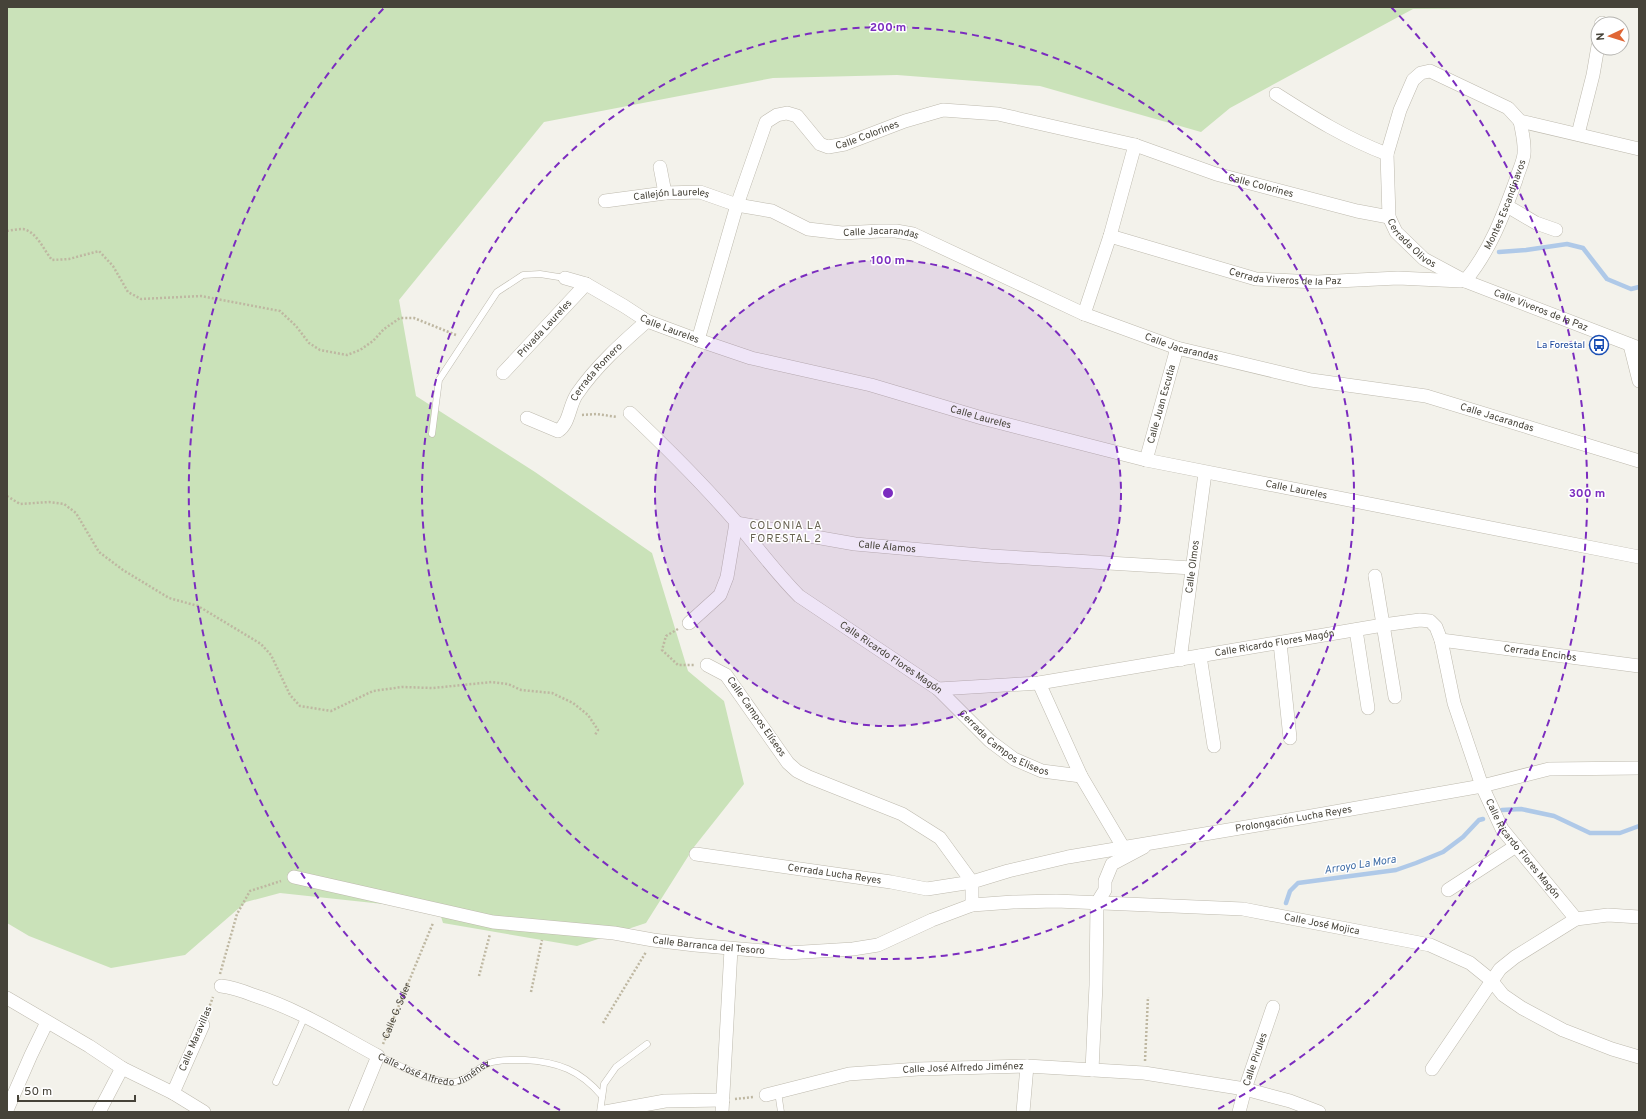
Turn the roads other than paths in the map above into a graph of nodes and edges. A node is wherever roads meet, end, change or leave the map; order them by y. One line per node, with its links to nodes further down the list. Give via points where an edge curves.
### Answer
1 (1596, 56): 4 (street)
2 (1276, 94): 7 (street, via 1323,125)
3 (1520, 121): 4 (street); 7 (street, Cerrada Olivos, via 1508,108 1430,71 1420,73 1413,80 1400,110); 12 (street, Montes Escandinavos, via 1524,156)
4 (1578, 134): 6 (street)
5 (1135, 145): 11 (street, Calle Colorines, via 998,114 943,110 905,121 845,144 828,147 820,144 797,116 787,113 777,115 766,122); 13 (street, Calle Colorines, via 1216,174 1357,212); 15 (street)
6 (1639, 149)
7 (1387, 154): 13 (street, Cerrada Olivos)
8 (660, 167): 9 (street)
9 (665, 193): 10 (street, Callejón Laureles); 11 (street, Callejón Laureles, via 700,192)
10 (605, 201)
11 (737, 205): 19 (street, Calle Jacarandas, via 772,211 808,229 823,232 896,231 913,234); 21 (street, Calle Colorines)
12 (1507, 206): 14 (street, via 1536,223); 17 (street, Montes Escandinavos, via 1478,266)
13 (1389, 217): 17 (street, Cerrada Olivos, via 1396,232 1424,260)
14 (1556, 230)
15 (1110, 236): 17 (street, Cerrada Viveros de la Paz, via 1256,279 1317,282 1398,278); 19 (street)
16 (565, 278): 18 (street, Calle Laureles); 28 (lane, Calle Laureles, via 540,274 523,275 497,292 439,380)
17 (1465, 281): 22 (street, Calle Viveros de la Paz)
18 (586, 284): 20 (street, Calle Laureles); 24 (street, Privada Laureles)
19 (1084, 314): 23 (street, Calle Jacarandas)
20 (647, 321): 21 (street, Calle Laureles); 27 (street, Cerrada Romero, via 611,353 576,394 563,427 558,431)
21 (698, 340): 29 (street, Calle Laureles, via 751,358 871,385 982,418)
22 (1635, 346): 25 (street)
23 (1177, 348): 29 (street, Calle Juan Escutia); 30 (street, Calle Jacarandas, via 1311,380 1426,396)
24 (503, 373)
25 (1639, 381)
26 (630, 413): 32 (street, via 669,449)
27 (527, 418)
28 (432, 434)
29 (1146, 460): 31 (street, Calle Laureles)
30 (1639, 461)
31 (1205, 473): 33 (street, Calle Laureles); 34 (street, Calle Olmos)
32 (736, 523): 34 (street, Calle Álamos, via 855,544 991,556); 36 (street, via 727,577 720,595); 46 (street, Calle Ricardo Flores Magón, via 799,596)
33 (1639, 557)
34 (1192, 568): 42 (street, Calle Olmos)
35 (1375, 576): 37 (street)
36 (689, 623)
37 (1383, 625): 38 (street, Calle Ricardo Flores Magón); 39 (street, Calle Ricardo Flores Magón, via 1430,621 1436,627); 47 (street)
38 (1356, 630): 40 (street, Calle Ricardo Flores Magón); 48 (street)
39 (1441, 640): 44 (street, Cerrada Encinos); 53 (street, Calle Ricardo Flores Magón, via 1454,702)
40 (1280, 643): 41 (street, Calle Ricardo Flores Magón); 49 (street)
41 (1200, 656): 42 (street, Calle Ricardo Flores Magón); 50 (street)
42 (1180, 660): 45 (street, Calle Ricardo Flores Magón)
43 (707, 665): 59 (street, Calle Campos Elíseos, via 726,674 788,763 797,771 902,814 940,838)
44 (1639, 666)
45 (1039, 683): 46 (street, Calle Ricardo Flores Magón); 52 (street)
46 (938, 689): 52 (street, Cerrada Campos Eliseos, via 990,741 1014,759 1042,771)
47 (1395, 697)
48 (1368, 708)
49 (1290, 738)
50 (1214, 746)
51 (1639, 768): 53 (street, Prolongación Lucha Reyes, via 1549,769)
52 (1081, 776): 56 (street)
53 (1482, 786): 54 (street, Prolongación Lucha Reyes); 55 (street, Calle Ricardo Flores Magón, via 1502,829)
54 (1150, 843): 56 (street, Prolongación Lucha Reyes); 61 (street, via 1112,864 1104,890)
55 (1516, 846): 60 (street); 64 (street, Calle Ricardo Flores Magón)
56 (1124, 847): 59 (street, Prolongación Lucha Reyes, via 1023,867)
57 (696, 854): 59 (street, Cerrada Lucha Reyes, via 927,889)
58 (294, 877): 65 (street, Calle Barranca del Tesoro, via 493,922 614,933)
59 (972, 882): 62 (street)
60 (1448, 890)
61 (1097, 902): 62 (street, Calle José Mojica, via 1012,902); 66 (street, Calle José Mojica, via 1243,909 1314,922 1430,945 1470,963); 79 (street)
62 (972, 905): 65 (street, Calle Barranca del Tesoro, via 878,945 853,950 787,953)
63 (1639, 917): 64 (street, via 1608,915)
64 (1576, 919): 66 (street, via 1515,957)
65 (731, 949): 85 (street)
66 (1491, 980): 75 (street, Calle José Mojica, via 1503,995 1563,1030); 78 (street)
67 (221, 986): 70 (street, Calle José Alfredo Jiménez, via 269,1000)
68 (7, 998): 71 (street)
69 (1272, 1007): 81 (street, Calle Pirules)
70 (305, 1016): 74 (street, Calle José Alfredo Jiménez); 80 (lane)
71 (47, 1022): 77 (street); 86 (street)
72 (203, 1025): 82 (street, Calle Maravillas)
73 (648, 1044): 84 (lane, via 616,1066 604,1084)
74 (378, 1056): 84 (lane, Calle José Alfredo Jiménez, via 434,1080 454,1082 464,1080 488,1063 511,1059 554,1063 579,1075 593,1085); 89 (street)
75 (1639, 1057)
76 (1027, 1066): 79 (street, Calle José Alfredo Jiménez); 83 (street, Calle José Alfredo Jiménez, via 849,1074); 93 (street)
77 (122, 1068): 82 (street); 87 (street)
78 (1432, 1069)
79 (1092, 1070): 81 (street, Calle José Alfredo Jiménez, via 1144,1073)
80 (276, 1082)
81 (1245, 1088): 94 (street, Calle Pirules); 95 (street, Calle José Alfredo Jiménez)
82 (172, 1093): 88 (street)
83 (772, 1094): 92 (lane)
84 (602, 1096): 90 (lane)
85 (722, 1106): 91 (street, via 665,1101)
86 (7, 1110)
87 (99, 1112)
88 (204, 1112)
89 (355, 1112)
90 (600, 1112)
91 (605, 1112)
92 (781, 1112)
93 (1023, 1112)
94 (1239, 1112)
95 (1319, 1112)

